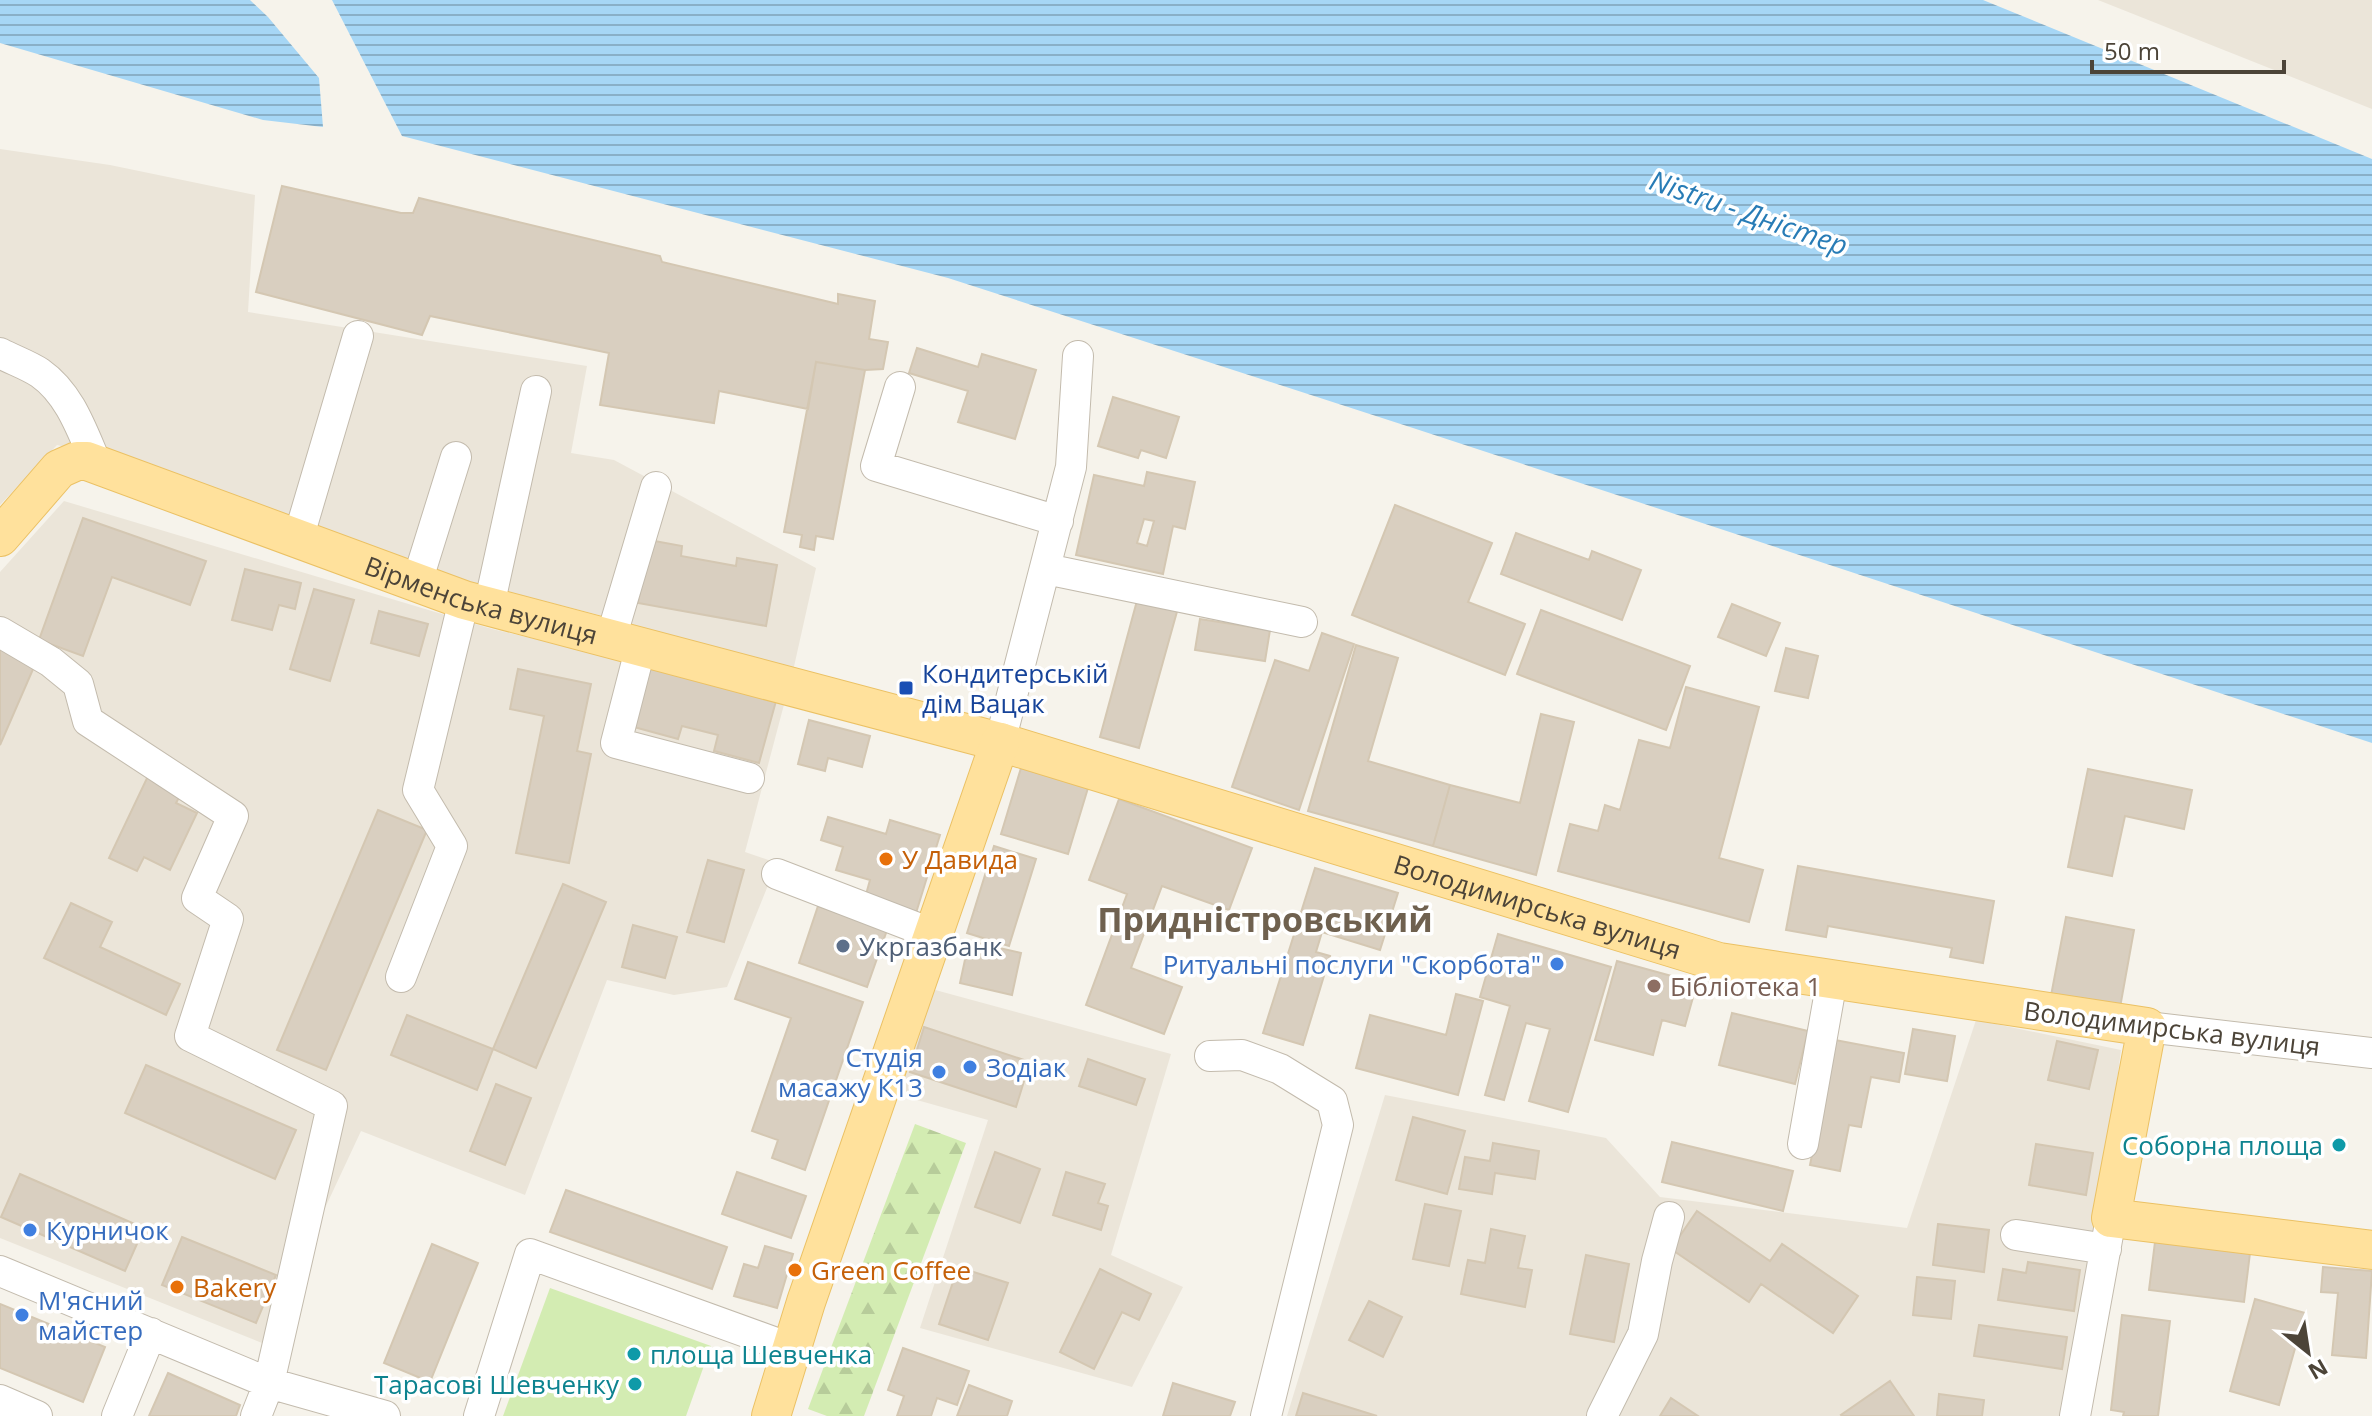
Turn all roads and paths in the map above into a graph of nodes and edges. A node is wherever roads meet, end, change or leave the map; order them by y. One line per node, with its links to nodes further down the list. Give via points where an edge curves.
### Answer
1 (358, 336): 11 (street)
2 (0, 353): 7 (street, via 40,373 60,393)
3 (1078, 356): 9 (street, via 1071,467)
4 (900, 387): 9 (street, via 876,466)
5 (536, 391): 14 (street)
6 (456, 457): 13 (street)
7 (96, 463): 10 (main road, via 77,461 59,469); 11 (main road, Вірменська вулиця)
8 (656, 487): 17 (street)
9 (1058, 521): 12 (street)
10 (0, 537)
11 (298, 539): 13 (main road, Вірменська вулиця)
12 (1046, 569): 15 (street); 18 (street)
13 (417, 582): 14 (main road, Вірменська вулиця)
14 (476, 603): 17 (main road, Вірменська вулиця); 22 (street, via 418,790 452,846)
15 (1302, 622)
16 (0, 632): 35 (street, via 78,684 88,721 233,816 197,898 228,919 190,1036 332,1106)
17 (626, 642): 18 (main road, Вірменська вулиця); 19 (street, via 616,743)
18 (1000, 742): 21 (main road); 23 (main road, Володимирська вулиця, via 1719,962)
19 (749, 778)
20 (777, 874): 21 (street)
21 (933, 934): 34 (main road)
22 (401, 977)
23 (1832, 980): 24 (main road, Володимирська вулиця); 27 (street)
24 (2147, 1027): 25 (street, Володимирська вулиця); 29 (main road)
25 (2372, 1053)
26 (1210, 1056): 43 (street, via 1242,1055 1280,1069 1332,1101 1338,1125)
27 (1803, 1144)
28 (1669, 1217): 44 (street, via 1643,1334)
29 (2108, 1234): 30 (street); 31 (main road); 45 (street)
30 (2016, 1235)
31 (2372, 1250)
32 (0, 1271): 33 (street)
33 (151, 1333): 35 (street); 38 (street)
34 (790, 1348): 41 (street, via 530,1254); 42 (main road)
35 (269, 1383): 39 (street); 40 (street)
36 (0, 1400): 37 (street)
37 (37, 1416)
38 (117, 1416)
39 (256, 1416)
40 (385, 1416)
41 (479, 1416)
42 (771, 1416)
43 (1266, 1416)
44 (1602, 1416)
45 (2075, 1416)

